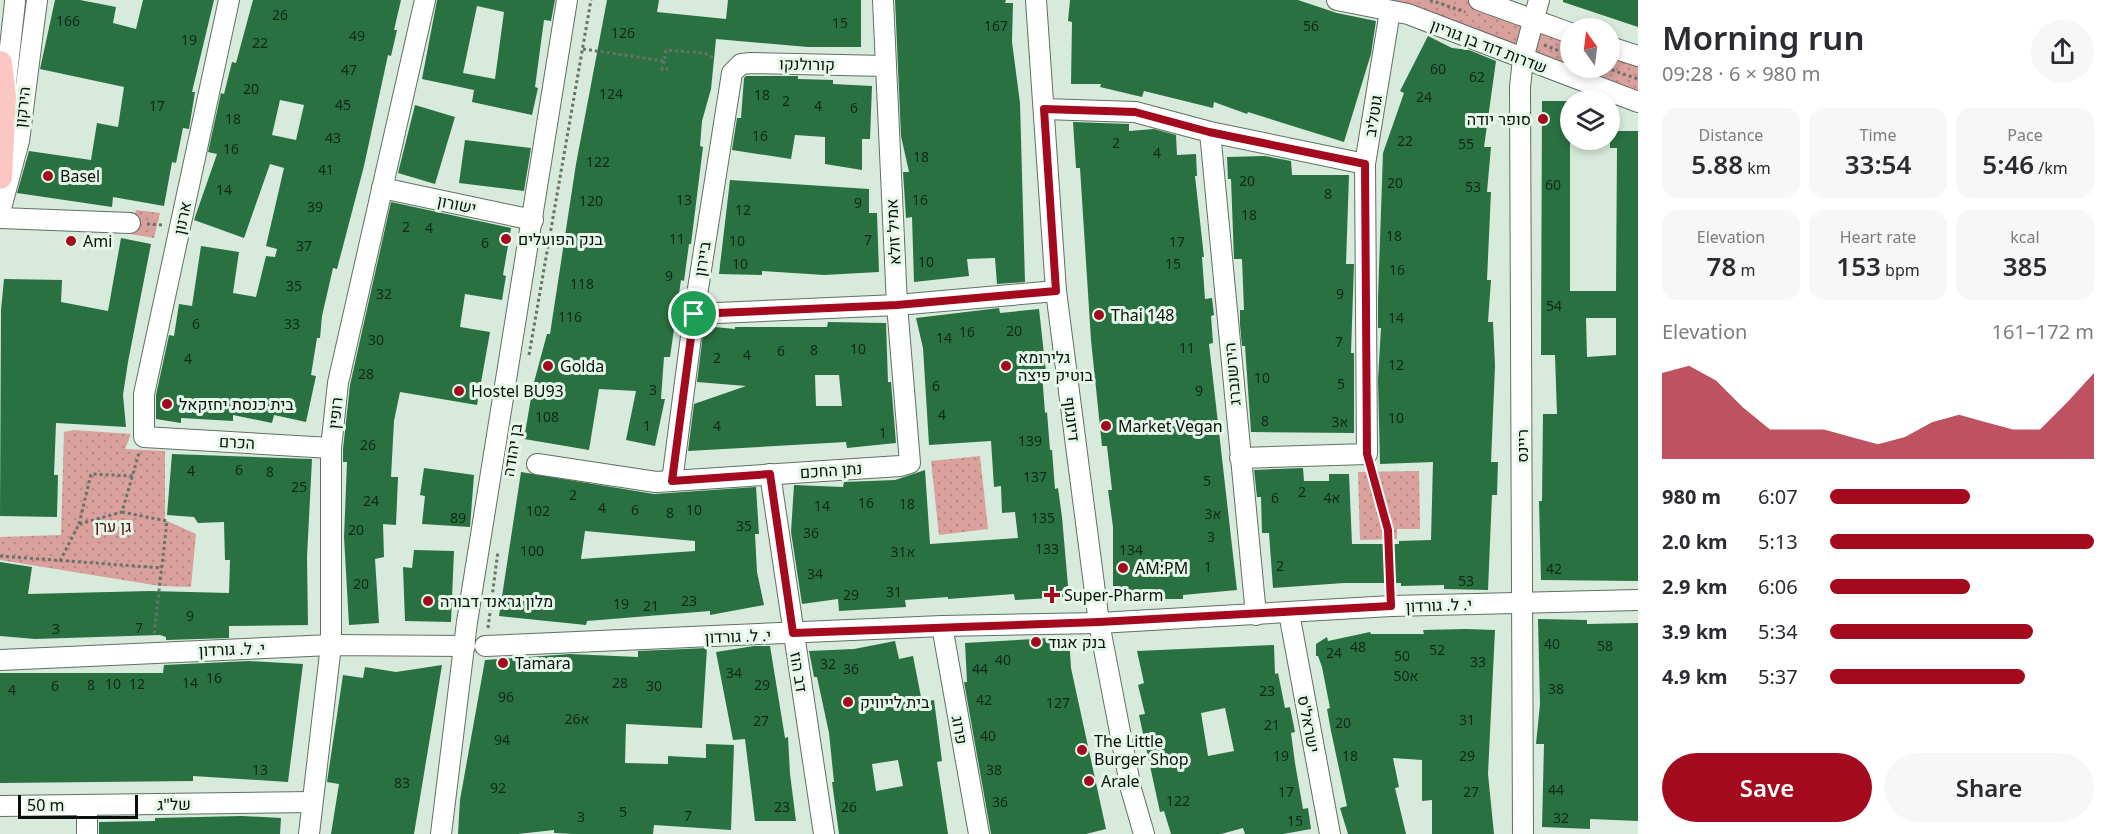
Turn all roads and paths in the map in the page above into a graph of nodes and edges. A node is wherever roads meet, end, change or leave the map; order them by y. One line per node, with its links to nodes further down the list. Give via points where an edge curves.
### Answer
1 (37, 0): 35 (street, הירקון, via 19,141)
2 (230, 0): 39 (street, ארנון)
3 (425, 0): 34 (street, רופין)
4 (567, 0): 37 (street)
5 (591, 0): 15 (path)
6 (883, 0): 23 (street, אמיל זולא)
7 (1036, 0): 30 (street, דיזנגוף)
8 (1337, 0): 12 (street, שדרות דוד בן גוריון)
9 (1479, 0): 13 (street)
10 (1539, 0): 13 (street, ריינס)
11 (15, 2): 28 (street)
12 (1390, 11): 20 (street, שדרות דוד בן גוריון, via 1408,14); 32 (street, גוטליב)
13 (1531, 27): 14 (street); 17 (path, via 1540,44); 20 (street, ריינס)
14 (1560, 31)
15 (583, 49): 21 (path); 43 (path)
16 (1620, 50): 18 (street)
17 (1560, 51)
18 (1638, 56)
19 (714, 58): 21 (path, via 704,53 666,50)
20 (1523, 59): 29 (street, שדרות דוד בן גוריון); 60 (street, ריינס)
21 (664, 61): 24 (path, via 662,69)
22 (0, 63): 28 (main road)
23 (885, 66): 25 (street, קורולנקו, via 750,63 741,64); 41 (street, אמיל זולא)
24 (668, 69)
25 (732, 73): 42 (street, ביירון)
26 (1620, 73): 27 (path)
27 (1638, 79)
28 (4, 97): 33 (main road)
29 (1638, 102)
30 (1044, 109): 31 (street, via 1135,112); 40 (street, דיזנגוף)
31 (1209, 132): 32 (street); 47 (street, הירשנברג)
32 (1365, 164): 46 (street, גוטליב)
33 (0, 177)
34 (382, 188): 37 (street, ישורון); 45 (street, רופין, via 338,383)
35 (0, 212)
36 (0, 218): 38 (street, via 56,225)
37 (532, 220): 68 (street)
38 (130, 223): 39 (path)
39 (180, 226): 44 (street, ארנון, via 144,394)
40 (1056, 291): 41 (street); 64 (street, דיזנגוף)
41 (897, 305): 42 (street); 48 (street, אמיל זולא)
42 (694, 314): 52 (street, ביירון)
43 (528, 365)
44 (144, 437): 45 (street, הכרם); 51 (path)
45 (331, 448): 67 (street, רופין)
46 (1367, 454): 47 (street); 61 (path, via 1388,530)
47 (1240, 458): 63 (street, הירשנברג)
48 (910, 463): 50 (street, נתן החכם)
49 (537, 464): 52 (street, נתן החכם)
50 (770, 474): 52 (street, נתן החכם); 66 (street, דב הוז)
51 (133, 476): 53 (path); 54 (path, via 91,474)
52 (672, 481)
53 (122, 512): 54 (path); 58 (path, via 167,521)
54 (79, 525): 57 (path)
55 (499, 542): 69 (path)
56 (0, 556): 57 (path)
57 (60, 561): 58 (path)
58 (162, 568): 70 (path)
59 (1638, 600): 60 (street, י. ל. גורדון)
60 (1523, 603): 61 (street, י. ל. גורדון); 82 (street, ריינס)
61 (1391, 606): 62 (street, י. ל. גורדון)
62 (1288, 613): 63 (street, י. ל. גורדון); 81 (street, ישראל'ס)
63 (1256, 615): 64 (street, י. ל. גורדון)
64 (1099, 622): 65 (street, י. ל. גורדון); 80 (street, דיזנגוף, via 1131,789)
65 (942, 626): 66 (street, י. ל. גורדון); 79 (street, פרוג)
66 (793, 633): 69 (street, י. ל. גורדון); 78 (street, דב הוז)
67 (331, 645): 68 (street, י. ל. גורדון); 70 (street, י. ל. גורדון); 72 (street, רופין)
68 (465, 646): 77 (street)
69 (485, 646)
70 (151, 652): 71 (street, י. ל. גורדון)
71 (0, 660)
72 (312, 802): 73 (street, של"ג); 76 (street, רופין)
73 (87, 805): 74 (street, של"ג); 75 (street)
74 (0, 806)
75 (87, 834)
76 (309, 834)
77 (441, 834)
78 (824, 834)
79 (979, 834)
80 (1144, 834)
81 (1330, 834)
82 (1523, 834)

